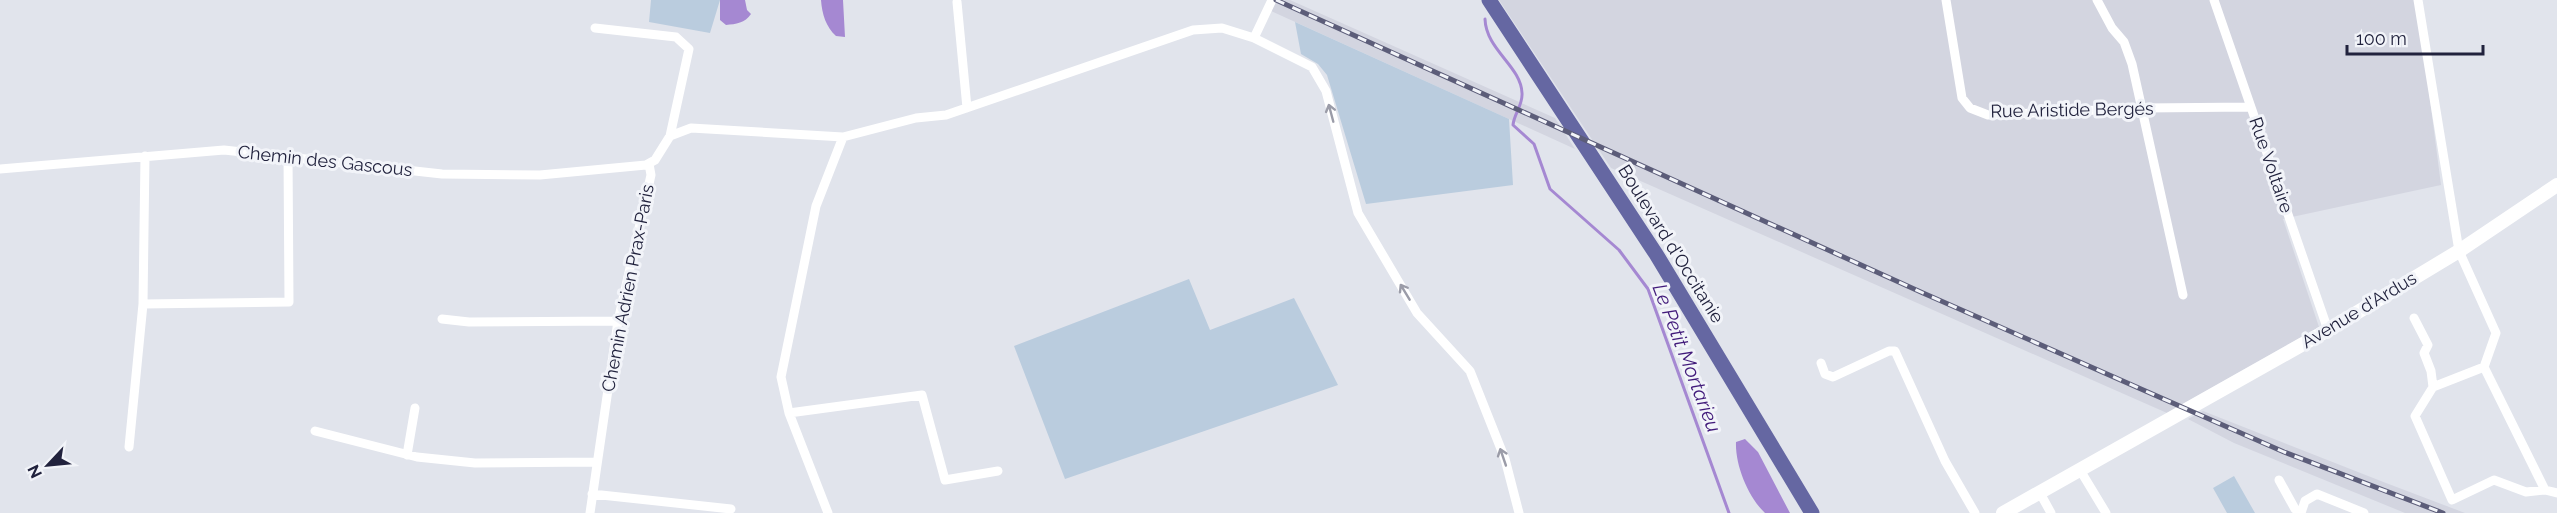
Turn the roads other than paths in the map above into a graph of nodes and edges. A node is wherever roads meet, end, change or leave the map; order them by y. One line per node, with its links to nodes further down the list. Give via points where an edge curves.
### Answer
1 (1272, 0): 9 (street)
2 (1489, 0): 48 (main road, Boulevard d'Occitanie, via 1668,273)
3 (1946, 0): 12 (street, Rue Aristide Bergés, via 1962,98 1970,108 1988,115)
4 (2097, 0): 12 (street, via 2124,42)
5 (2214, 0): 10 (street, Rue Voltaire)
6 (2418, 0): 20 (street)
7 (957, 2): 11 (street)
8 (595, 28): 13 (street, via 676,37 689,49)
9 (1254, 38): 11 (street, via 1222,28 1193,30); 47 (street, one-way to 9, via 1505,459 1470,371 1417,313 1358,213 1326,91 1317,73 1304,62)
10 (2252, 107): 12 (street, Rue Aristide Bergés); 26 (street, Rue Voltaire)
11 (966, 108): 14 (street)
12 (2144, 108): 21 (street)
13 (670, 136): 14 (street, via 691,128); 17 (street, Chemin Adrien Prax-Paris)
14 (843, 137): 31 (street, via 816,206 783,368 781,386)
15 (288, 155): 16 (street, Chemin des Gascous, via 224,150); 17 (street, Chemin des Gascous, via 442,174 540,175); 22 (street, via 289,302)
16 (145, 156): 18 (street, Chemin des Gascous); 22 (street)
17 (649, 164): 25 (street, Chemin Adrien Prax-Paris, via 651,175)
18 (0, 169)
19 (2557, 185): 20 (main road, Avenue d'Ardus)
20 (2459, 250): 26 (main road, Avenue d'Ardus); 28 (street, via 2496,333)
21 (2183, 295)
22 (143, 304): 33 (street)
23 (2414, 318): 29 (street, via 2428,345 2424,353)
24 (442, 319): 25 (street)
25 (618, 321): 35 (street, Chemin Adrien Prax-Paris)
26 (2328, 330): 36 (main road, Avenue d'Ardus)
27 (1821, 363): 49 (street, via 1825,374 1833,377 1895,351 1945,461)
28 (2484, 368): 29 (street); 39 (street)
29 (2433, 387): 39 (street, via 2415,416 2452,500 2494,480 2526,492)
30 (415, 408): 34 (street)
31 (789, 413): 37 (street, via 922,395 945,480); 46 (street)
32 (315, 431): 34 (street)
33 (129, 447)
34 (407, 455): 35 (street, via 475,463)
35 (596, 462): 42 (street, Chemin Adrien Prax-Paris)
36 (2080, 470): 40 (main road, Avenue d'Ardus); 52 (street)
37 (998, 471)
38 (2279, 480): 44 (street, via 2295,509)
39 (2545, 490): 41 (street)
40 (2040, 493): 50 (main road, Avenue d'Ardus); 51 (street)
41 (2557, 493)
42 (592, 494): 43 (street); 45 (street, Chemin Adrien Prax-Paris)
43 (731, 509)
44 (2301, 512): 53 (street, via 2305,501 2317,494)
45 (590, 513)
46 (828, 513)
47 (1519, 513)
48 (1812, 513)
49 (1975, 513)
50 (2003, 513)
51 (2051, 513)
52 (2106, 513)
53 (2364, 513)

